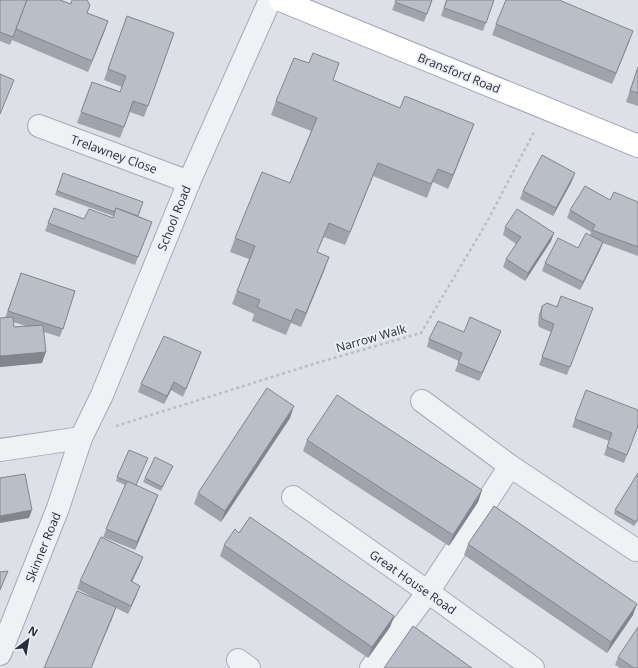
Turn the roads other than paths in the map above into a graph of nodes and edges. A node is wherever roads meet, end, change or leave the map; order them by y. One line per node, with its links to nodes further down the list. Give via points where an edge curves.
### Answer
1 (270, 0): 5 (street, School Road)
2 (280, 0): 4 (main road, Bransford Road)
3 (39, 126): 5 (street, Trelawney Close)
4 (638, 146)
5 (189, 182): 7 (street, School Road, via 102,395)
6 (422, 401): 9 (street)
7 (81, 438): 8 (street); 13 (street, Skinner Road, via 58,508)
8 (0, 450)
9 (510, 466): 11 (street); 12 (street)
10 (293, 497): 12 (street, Great House Road)
11 (636, 550)
12 (428, 592): 14 (street); 15 (street, Great House Road)
13 (0, 654)
14 (371, 668)
15 (533, 668)

